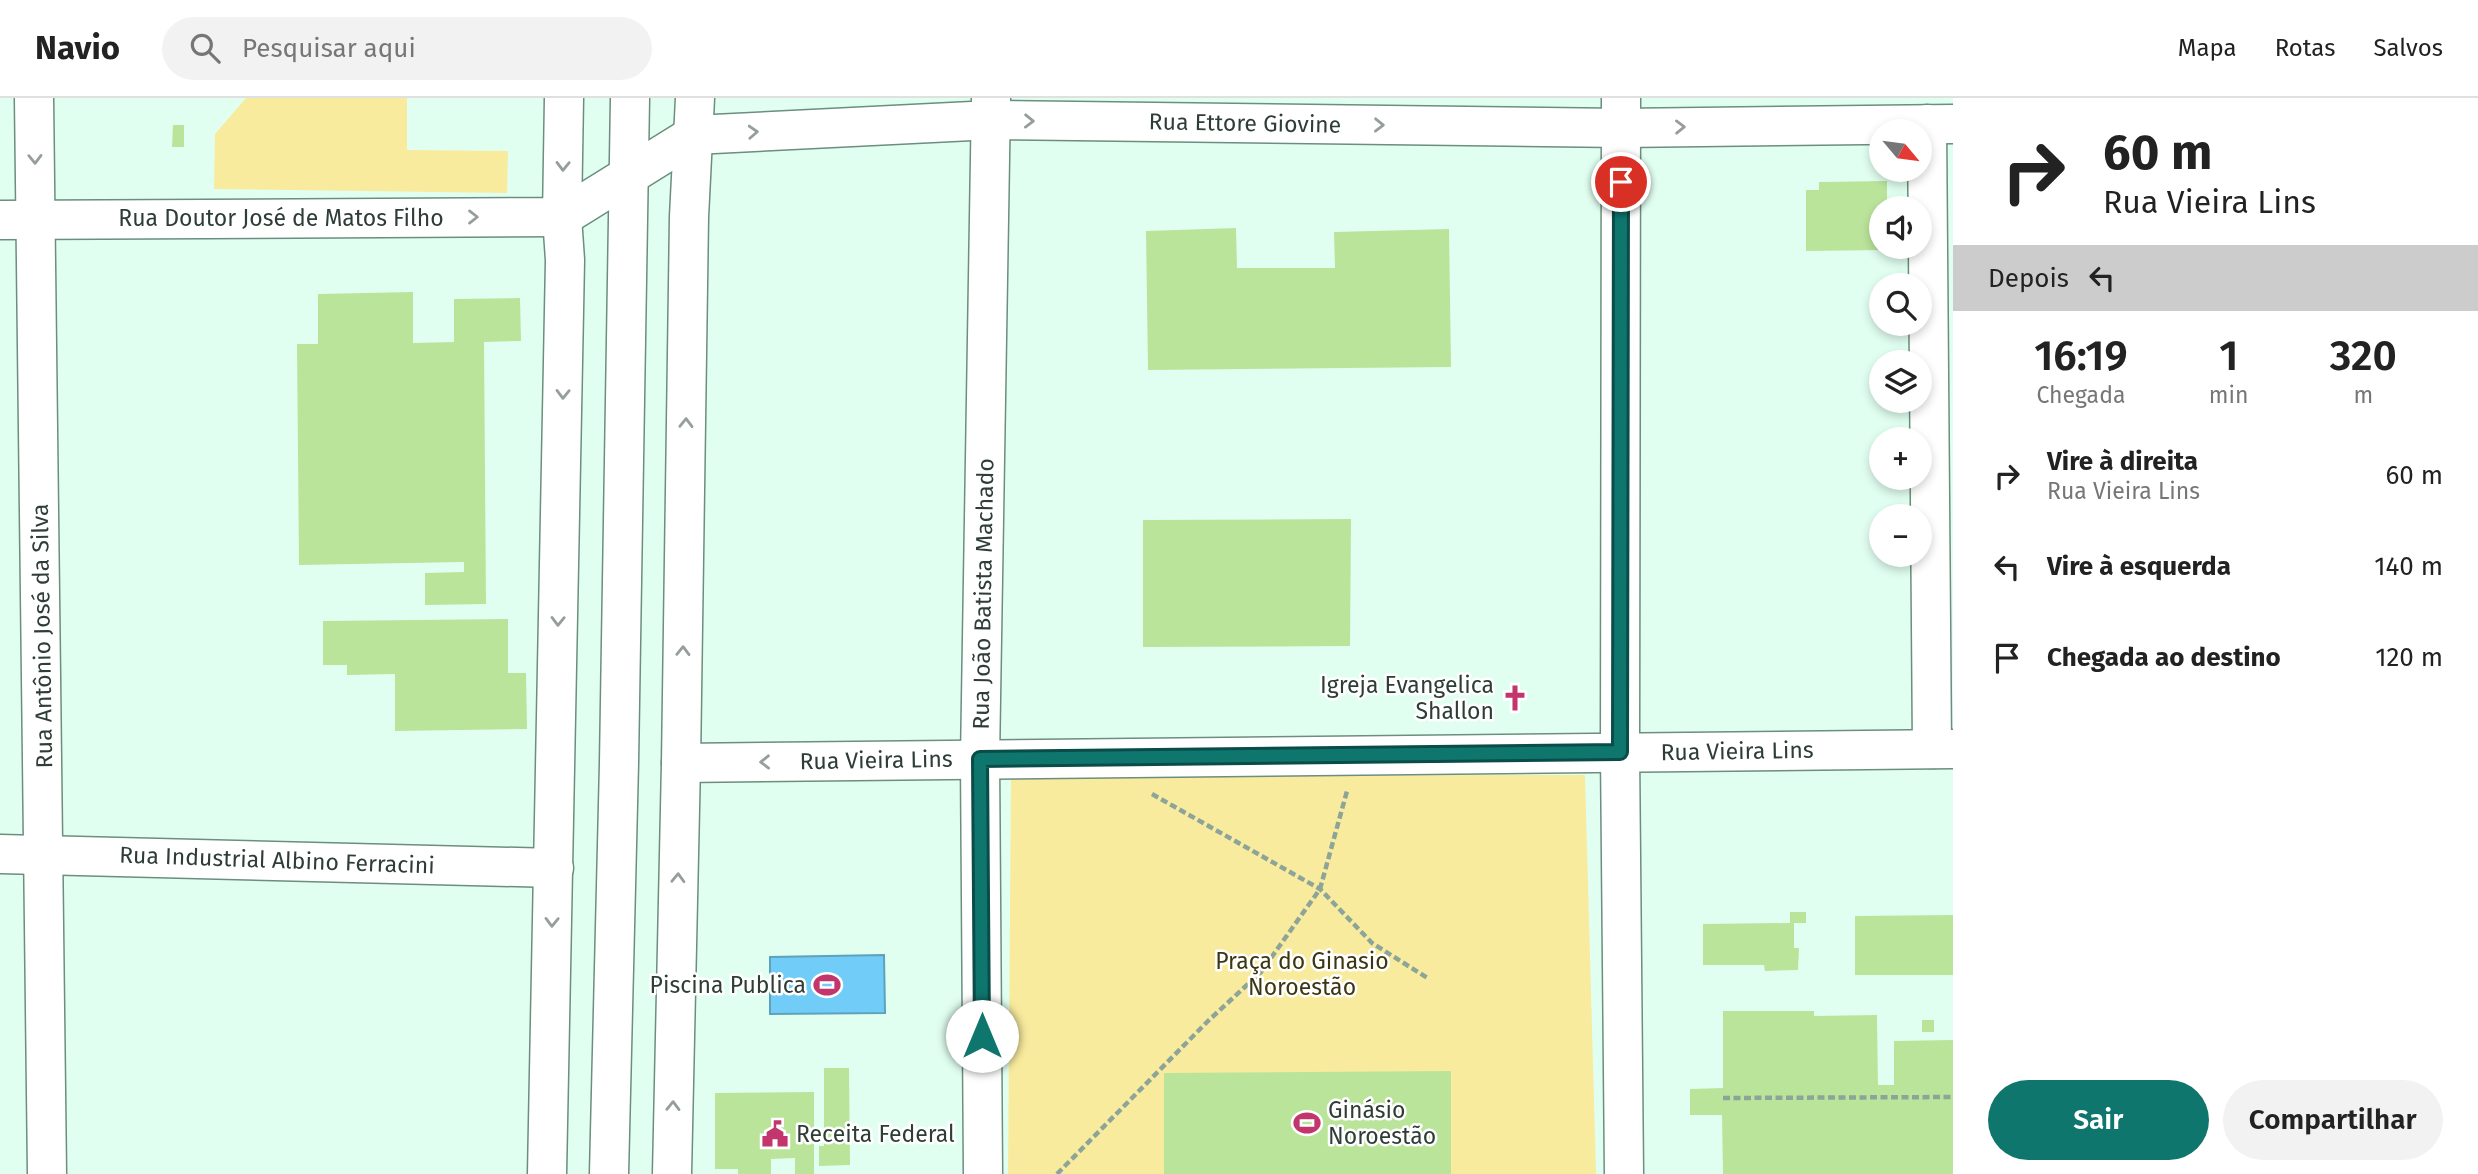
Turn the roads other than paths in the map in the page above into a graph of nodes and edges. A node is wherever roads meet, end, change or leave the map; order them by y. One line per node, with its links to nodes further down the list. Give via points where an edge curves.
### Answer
1 (34, 98): 10 (street, Rua Antônio José da Silva, one-way to 10)
2 (564, 98): 9 (street, one-way to 9)
3 (630, 98): 8 (street)
4 (992, 109): 5 (street, Rua Ettore Giovine, one-way to 5); 6 (street, Rua Ettore Giovine, one-way to 4); 13 (street, Rua João Batista Machado)
5 (1621, 113): 7 (street, Rua Ettore Giovine, one-way to 7); 12 (street)
6 (695, 117): 8 (street, Rua Ettore Giovine); 14 (street, one-way to 6, via 689,217)
7 (1940, 124): 11 (street)
8 (628, 176): 9 (street, Rua Ettore Giovine); 20 (street)
9 (562, 217): 10 (street, Rua Doutor José de Matos Filho, one-way to 9); 17 (street, one-way to 17, via 565,260)
10 (18, 220): 15 (street, Rua Antônio José da Silva)
11 (1943, 749): 12 (street, Rua Vieira Lins)
12 (1620, 752): 13 (street, Rua Vieira Lins); 23 (street)
13 (980, 759): 14 (street, Rua Vieira Lins, one-way to 14); 22 (street, Rua João Batista Machado)
14 (681, 763): 21 (street, one-way to 14)
15 (45, 853): 16 (street, Rua Industrial Albino Ferracini); 17 (street, Rua Industrial Albino Ferracini); 18 (street, Rua Antônio José da Silva)
16 (0, 854)
17 (554, 868): 19 (street, one-way to 19)
18 (47, 1174)
19 (547, 1174)
20 (609, 1174)
21 (672, 1174)
22 (983, 1174)
23 (1624, 1174)

